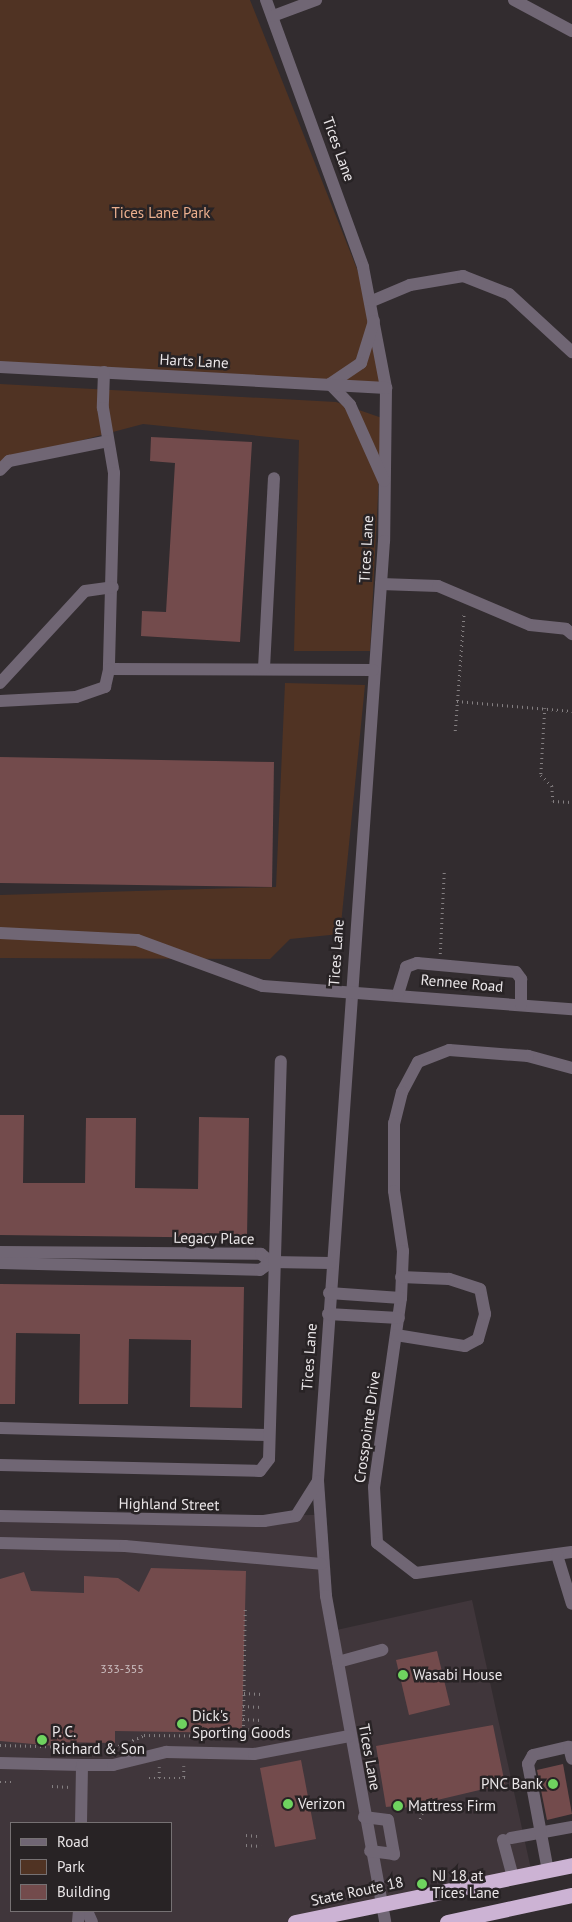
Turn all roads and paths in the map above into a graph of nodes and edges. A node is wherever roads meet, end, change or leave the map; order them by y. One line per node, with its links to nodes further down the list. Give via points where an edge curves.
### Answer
1 (266, 0): 4 (street, Tices Lane)
2 (316, 0): 4 (street)
3 (514, 0): 5 (street)
4 (273, 16): 6 (street, Tices Lane, via 331,172)
5 (572, 31)
6 (372, 301): 7 (street, Tices Lane); 8 (street, via 410,285 463,276 509,294)
7 (375, 316): 11 (street, via 361,363); 12 (street, Tices Lane)
8 (572, 352)
9 (0, 367): 10 (street, Harts Lane)
10 (104, 372): 11 (street, Harts Lane); 13 (street)
11 (330, 384): 12 (street, Harts Lane); 16 (street, via 350,405)
12 (386, 388): 16 (street, Tices Lane)
13 (108, 441): 14 (street, via 9,461); 18 (street, via 114,473)
14 (0, 470)
15 (274, 478): 21 (street)
16 (385, 485): 17 (street, Tices Lane)
17 (381, 584): 19 (street, via 438,586); 23 (street, Tices Lane)
18 (113, 587): 22 (street); 24 (street, via 85,592)
19 (475, 600): 20 (street, via 530,625 566,629); 26 (path, via 462,618)
20 (572, 634)
21 (264, 668): 22 (street); 23 (street)
22 (109, 669): 25 (street, via 105,687 76,697)
23 (373, 670): 34 (street, Tices Lane)
24 (0, 682)
25 (0, 701)
26 (457, 701): 27 (path); 29 (path)
27 (545, 708): 28 (path); 30 (path, via 541,775 552,786 553,801)
28 (572, 711)
29 (455, 731)
30 (572, 802)
31 (444, 872): 33 (path)
32 (0, 933): 34 (street, Rennee Road, via 136,940 263,986)
33 (439, 965): 35 (street, via 408,966); 36 (street, via 518,973)
34 (350, 990): 35 (street, Rennee Road); 43 (street, Tices Lane)
35 (398, 994): 36 (street, Rennee Road)
36 (521, 1004): 37 (street, Rennee Road)
37 (572, 1009)
38 (281, 1061): 41 (street)
39 (572, 1068): 44 (street, Crosspointe Drive, via 528,1056 449,1050 418,1062 402,1092 394,1123)
40 (0, 1252): 41 (street, Legacy Place, via 260,1254)
41 (273, 1262): 42 (street, Legacy Place, via 260,1270); 43 (street); 51 (street)
42 (0, 1263)
43 (331, 1264): 45 (street, Tices Lane)
44 (401, 1277): 46 (street, Crosspointe Drive); 49 (street, via 450,1279 480,1289 485,1314 478,1339 465,1346)
45 (329, 1293): 46 (street); 47 (street, Tices Lane)
46 (401, 1298): 48 (street, Crosspointe Drive)
47 (328, 1314): 48 (street); 53 (street, Tices Lane)
48 (399, 1318): 49 (street, Crosspointe Drive)
49 (396, 1335): 57 (street, Crosspointe Drive, via 374,1487 376,1543 416,1573)
50 (0, 1428): 51 (street)
51 (269, 1435): 52 (street, via 269,1459 260,1471)
52 (0, 1465)
53 (318, 1481): 54 (street, Highland Street, via 296,1516 264,1521); 58 (street, Tices Lane)
54 (0, 1516)
55 (0, 1543): 58 (street, via 125,1546)
56 (572, 1552): 57 (street, Crosspointe Drive)
57 (557, 1555): 59 (street)
58 (322, 1564): 62 (street, Tices Lane)
59 (572, 1604)
60 (245, 1608): 63 (path)
61 (382, 1650): 62 (street)
62 (338, 1662): 71 (street, Tices Lane)
63 (244, 1693): 64 (path); 65 (path)
64 (261, 1694)
65 (244, 1706): 66 (path); 67 (path)
66 (261, 1706)
67 (243, 1720): 68 (path); 69 (path)
68 (261, 1720)
69 (243, 1729): 70 (path); 72 (path, via 243,1736 144,1735 114,1748)
70 (261, 1730)
71 (349, 1736): 76 (street, via 254,1754 166,1752 113,1765); 85 (street, Tices Lane)
72 (0, 1745)
73 (572, 1759): 89 (street, via 569,1747 534,1755 528,1764)
74 (0, 1763): 76 (street)
75 (177, 1764): 78 (path, via 184,1766)
76 (82, 1765): 87 (street)
77 (149, 1778): 78 (path)
78 (184, 1778): 79 (path)
79 (189, 1778)
80 (0, 1782): 81 (path)
81 (13, 1782)
82 (52, 1786): 83 (path)
83 (72, 1787)
84 (426, 1801): 86 (path)
85 (364, 1817): 94 (street, Tices Lane); 94 (street, via 388,1820 394,1854)
86 (420, 1818)
87 (81, 1822)
88 (572, 1827): 89 (street)
89 (538, 1834): 96 (street); 97 (street, via 507,1839)
90 (246, 1835): 91 (path)
91 (257, 1836)
92 (246, 1845): 93 (path)
93 (261, 1846)
94 (370, 1851): 99 (street, Tices Lane)
95 (572, 1865): 96 (highway, State Route 18)
96 (548, 1871): 97 (highway, State Route 18)
97 (513, 1878): 99 (highway, State Route 18)
98 (572, 1895): 100 (highway)
99 (379, 1904): 101 (highway, State Route 18); 102 (street, Tices Lane)
100 (458, 1921)
101 (295, 1922)
102 (384, 1922)

